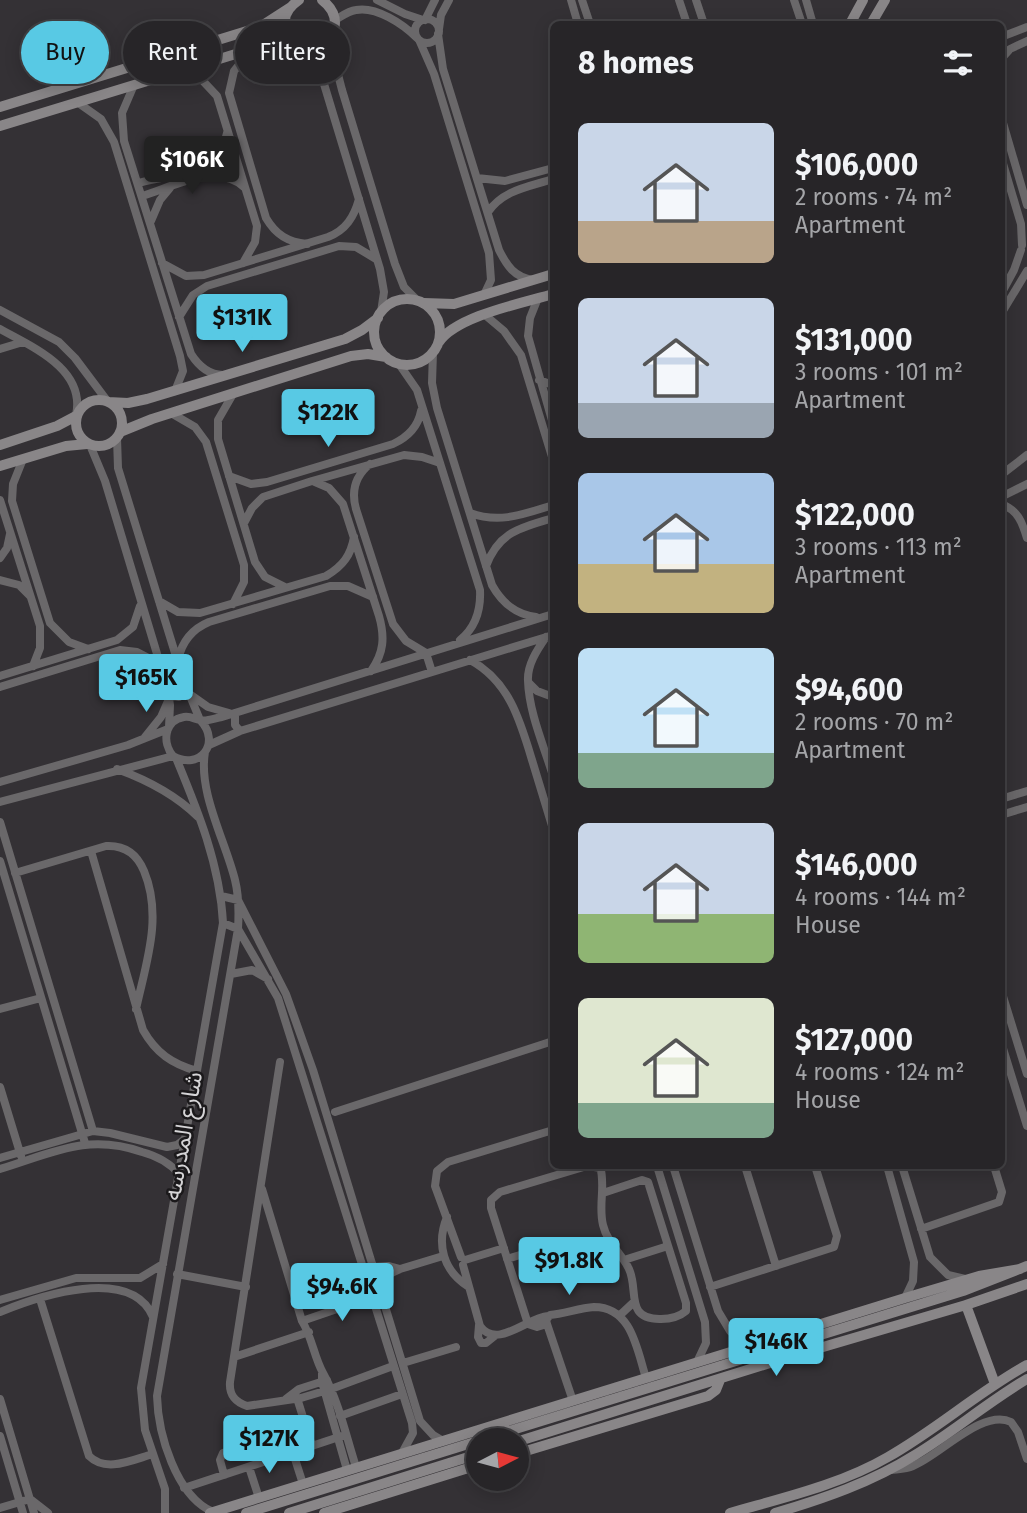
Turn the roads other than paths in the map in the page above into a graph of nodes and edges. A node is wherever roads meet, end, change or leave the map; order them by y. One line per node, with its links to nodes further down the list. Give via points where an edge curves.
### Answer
1 (322, 0): 14 (street)
2 (435, 0): 16 (street)
3 (449, 0): 28 (street)
4 (571, 0): 19 (street)
5 (582, 0): 20 (street)
6 (679, 0): 21 (street)
7 (696, 0): 22 (street)
8 (794, 0): 23 (street)
9 (806, 0): 24 (street)
10 (863, 0): 25 (street)
11 (885, 0): 26 (street)
12 (378, 1): 15 (street); 16 (street)
13 (296, 2): 17 (street); 18 (street)
14 (334, 10): 15 (street)
15 (374, 12): 31 (street)
16 (424, 20): 28 (street, via 434,22); 31 (street, via 415,30)
17 (271, 21)
18 (286, 21)
19 (577, 21)
20 (589, 21)
21 (686, 21)
22 (703, 21)
23 (801, 21)
24 (812, 21)
25 (852, 21)
26 (873, 21)
27 (1027, 27): 30 (street)
28 (438, 32): 31 (street, via 433,41); 53 (street, via 443,69)
29 (235, 35): 45 (street)
30 (1005, 35)
31 (418, 40): 72 (street)
32 (1027, 41): 33 (street)
33 (1005, 52)
34 (235, 70): 41 (street)
35 (137, 84): 39 (street)
36 (206, 84): 43 (street)
37 (323, 84): 42 (street)
38 (340, 84): 40 (street)
39 (134, 85): 44 (street); 49 (street, via 122,113)
40 (342, 90): 42 (street); 77 (street)
41 (229, 93): 43 (street); 64 (street)
42 (327, 94): 61 (street)
43 (217, 96): 47 (street)
44 (77, 102): 46 (street); 50 (street, via 101,119)
45 (0, 107)
46 (0, 126)
47 (228, 130): 56 (street, via 222,149 208,163); 58 (street)
48 (1005, 130): 62 (street)
49 (122, 131): 50 (street); 56 (street)
50 (111, 135): 104 (street)
51 (550, 169): 54 (street)
52 (1005, 171): 69 (street)
53 (477, 178): 54 (street); 63 (street)
54 (514, 180): 59 (street)
55 (550, 180): 59 (street)
56 (138, 183): 60 (street)
57 (172, 187): 58 (street, via 216,175 232,178); 60 (street); 66 (street, via 160,200)
58 (246, 188): 65 (street)
59 (517, 190): 63 (street, via 500,198)
60 (142, 196): 66 (street)
61 (359, 199): 67 (street, via 348,223); 73 (street)
62 (1027, 205)
63 (488, 212): 71 (street)
64 (266, 218): 65 (street, via 262,223); 68 (street, via 278,234)
65 (256, 220): 76 (street, via 255,242)
66 (150, 224): 75 (street)
67 (328, 237): 68 (street); 70 (street)
68 (307, 244): 76 (street)
69 (1023, 244): 74 (street); 84 (street)
70 (332, 248): 73 (street, via 355,247); 83 (street)
71 (499, 250): 72 (street, via 495,256); 82 (street, via 515,274)
72 (489, 253): 85 (street, via 492,271)
73 (377, 259): 78 (street)
74 (1027, 260)
75 (162, 263): 80 (street, via 186,276); 94 (street)
76 (242, 264): 80 (street)
77 (395, 264): 78 (street); 89 (street, via 404,287)
78 (380, 269): 92 (street, via 384,292)
79 (1027, 271): 90 (street)
80 (204, 275): 83 (street)
81 (550, 275): 82 (street)
82 (533, 280): 85 (street)
83 (207, 286): 94 (street, via 193,295)
84 (1005, 287)
85 (485, 295): 88 (street)
86 (550, 295): 87 (street)
87 (538, 299): 93 (street); 99 (street, via 528,327)
88 (465, 301): 89 (street); 95 (street)
89 (421, 302): 92 (street, via 403,299); 100 (street, via 438,320 440,336)
90 (1005, 307)
91 (0, 310): 108 (street, via 59,342)
92 (379, 315): 98 (street, via 354,335); 105 (street, via 375,335)
93 (485, 315): 95 (street); 101 (street)
94 (179, 317): 103 (street)
95 (470, 321): 100 (street, via 451,330)
96 (0, 329): 97 (street)
97 (23, 342): 102 (street); 111 (street, via 59,364)
98 (334, 342): 106 (street); 109 (street)
99 (529, 345): 101 (street); 110 (street)
100 (435, 348): 107 (street, via 414,364); 115 (street)
101 (518, 348): 127 (street)
102 (0, 349)
103 (191, 354): 104 (street); 109 (street, via 209,372)
104 (180, 356): 113 (street, via 183,372)
105 (386, 357): 106 (street, via 359,355); 107 (street)
106 (339, 360): 114 (street)
107 (399, 364): 117 (street)
108 (87, 374): 111 (street); 116 (street)
109 (226, 375): 113 (street)
110 (539, 380): 112 (street); 119 (street)
111 (71, 383): 120 (street)
112 (550, 384)
113 (175, 391): 116 (street, via 128,403)
114 (233, 393): 118 (street); 122 (street, via 218,420)
115 (434, 396): 117 (street, via 428,395); 149 (street)
116 (108, 402): 120 (street, via 89,401); 121 (street, via 120,415)
117 (421, 404): 126 (street, via 420,418 410,434); 131 (street)
118 (171, 413): 121 (street); 123 (street, via 195,427)
119 (550, 414)
120 (76, 416): 124 (street); 125 (street, via 77,432)
121 (119, 435): 125 (street, via 105,446); 136 (street)
122 (218, 439): 123 (street); 135 (street)
123 (206, 442): 159 (street)
124 (0, 444)
125 (88, 444): 130 (street); 137 (street)
126 (393, 444): 129 (street); 139 (street)
127 (550, 450)
128 (1027, 455): 134 (street)
129 (397, 456): 131 (street, via 413,455); 132 (street)
130 (23, 459): 133 (street); 143 (street)
131 (440, 463): 166 (street)
132 (370, 464): 138 (street); 147 (street, via 355,484)
133 (0, 466)
134 (1005, 472)
135 (229, 476): 139 (street); 152 (street)
136 (121, 477): 137 (street, via 112,475); 170 (street)
137 (105, 481): 169 (street)
138 (312, 481): 142 (street); 148 (street, via 337,495)
139 (259, 484): 142 (street)
140 (1027, 484): 141 (street)
141 (1005, 495)
142 (263, 497): 152 (street)
143 (12, 501): 144 (street); 177 (street)
144 (1, 502): 154 (street)
145 (550, 504): 150 (street)
146 (1005, 505): 156 (street, via 1020,518)
147 (356, 509): 148 (street); 173 (street)
148 (346, 513): 155 (street)
149 (470, 513): 150 (street); 160 (street)
150 (514, 517): 153 (street)
151 (550, 519): 153 (street)
152 (244, 523): 158 (street)
153 (518, 529): 160 (street, via 495,548)
154 (11, 531): 157 (street); 167 (street)
155 (354, 537): 161 (street, via 349,555); 168 (street)
156 (1027, 538)
157 (0, 558)
158 (256, 562): 159 (street); 165 (street, via 271,582)
159 (244, 565): 171 (street, via 244,582)
160 (486, 566): 163 (street)
161 (327, 576): 164 (street); 165 (street)
162 (0, 580): 167 (street, via 19,586)
163 (492, 585): 166 (street); 176 (street, via 506,604)
164 (330, 586): 168 (street, via 348,586); 178 (street)
165 (288, 588): 171 (street)
166 (480, 590): 182 (street, via 472,627)
167 (31, 597): 179 (street)
168 (373, 597): 175 (street)
169 (141, 600): 181 (street, via 137,619); 188 (street)
170 (159, 601): 172 (street, via 178,612); 187 (street)
171 (233, 604): 172 (street)
172 (200, 613): 178 (street)
173 (389, 613): 175 (street); 185 (street, via 399,633)
174 (550, 615): 176 (street)
175 (379, 616): 190 (street, via 383,647)
176 (539, 618): 182 (street)
177 (50, 623): 179 (street); 183 (street, via 69,642)
178 (204, 624): 187 (street, via 185,640)
179 (40, 626): 189 (street, via 40,648)
180 (550, 636): 186 (street); 193 (street, via 532,660)
181 (117, 640): 183 (street); 184 (street)
182 (452, 645): 185 (street)
183 (88, 649): 189 (street)
184 (120, 650): 188 (street, via 145,654); 194 (street)
185 (426, 653): 190 (street); 191 (street)
186 (470, 660): 191 (street); 200 (street, via 496,680)
187 (177, 663): 195 (street)
188 (160, 664): 196 (street)
189 (33, 666): 192 (street)
190 (371, 671): 198 (street)
191 (432, 672): 203 (street)
192 (0, 676)
193 (528, 681): 197 (street); 199 (street)
194 (0, 687)
195 (187, 691): 196 (street, via 179,697); 198 (street, via 208,707); 201 (street)
196 (169, 696): 202 (street); 204 (street, via 155,726)
197 (550, 696)
198 (233, 713): 201 (street); 203 (street)
199 (533, 713): 200 (street); 209 (street)
200 (519, 718): 218 (street)
201 (200, 721): 202 (street, via 186,716); 206 (street, via 209,732)
202 (168, 728): 204 (street); 207 (street, via 166,743)
203 (240, 731): 206 (street)
204 (140, 741): 205 (street)
205 (128, 745): 208 (street, via 137,753); 211 (street)
206 (207, 749): 207 (street, via 195,760); 225 (street, شارع المدرسه, via 205,782)
207 (175, 757): 208 (street); 217 (street, شارع المدرسه)
208 (135, 764): 210 (street)
209 (550, 767)
210 (117, 769): 214 (street); 217 (street, via 162,789)
211 (0, 779)
212 (1027, 791): 213 (street)
213 (1005, 798)
214 (0, 802)
215 (1027, 807): 216 (street)
216 (1005, 814)
217 (200, 818): 224 (street, شارع المدرسه)
218 (550, 818)
219 (0, 822): 222 (street)
220 (91, 851): 222 (street); 233 (street); 233 (street, via 114,846 134,854 152,894 153,930)
221 (0, 862): 223 (street)
222 (15, 873): 244 (street)
223 (3, 879): 230 (street)
224 (222, 896): 225 (street); 226 (street, شارع المدرسه)
225 (239, 901): 227 (street, شارع المدرسه); 241 (street, via 286,994)
226 (223, 923): 227 (street); 237 (street, شارع المدرسه)
227 (238, 929): 228 (street, شارع المدرسه); 229 (street)
228 (231, 974): 229 (street, via 252,970); 281 (street, شارع المدرسه)
229 (268, 979): 242 (street)
230 (41, 998): 232 (street); 246 (street)
231 (1005, 1003): 238 (street)
232 (0, 1009)
233 (136, 1009): 237 (street, via 157,1051)
234 (550, 1042): 240 (street)
235 (1005, 1055): 243 (street)
236 (280, 1062): 263 (street)
237 (197, 1071): 247 (street, شارع المدرسه)
238 (1027, 1074)
239 (0, 1087): 249 (street)
240 (335, 1112)
241 (329, 1121): 242 (street); 279 (street)
242 (318, 1125): 288 (street)
243 (1027, 1126)
244 (93, 1131): 246 (street); 247 (street, via 167,1147)
245 (550, 1131): 265 (street, via 440,1167 434,1181)
246 (82, 1133): 248 (street); 249 (street)
247 (185, 1139): 262 (street, شارع المدرسه)
248 (85, 1143): 251 (street); 262 (street, via 144,1152 164,1160)
249 (19, 1152): 250 (street); 251 (street)
250 (0, 1158)
251 (22, 1162): 252 (street)
252 (0, 1169)
253 (578, 1169): 269 (street, via 493,1196 491,1208)
254 (601, 1169): 264 (street)
255 (658, 1169): 297 (street)
256 (674, 1169): 287 (street)
257 (746, 1169): 277 (street)
258 (817, 1169): 277 (street, via 836,1244)
259 (888, 1169): 271 (street)
260 (903, 1169): 266 (street)
261 (995, 1169): 266 (street, via 1002,1192 999,1202)
262 (179, 1174): 276 (street, شارع المدرسه)
263 (262, 1186): 285 (street); 303 (street)
264 (603, 1193): 267 (street, via 648,1182); 273 (street, via 603,1225)
265 (447, 1217): 274 (street, via 441,1236); 275 (street)
266 (921, 1229): 268 (street)
267 (668, 1246): 273 (street); 299 (street, via 686,1311 666,1319)
268 (927, 1247): 271 (street, via 921,1255); 282 (street, via 941,1270)
269 (503, 1248): 272 (street); 275 (street)
270 (544, 1248): 272 (street)
271 (912, 1251): 289 (street, via 914,1272)
272 (507, 1259): 304 (street)
273 (624, 1260): 294 (street, via 633,1279)
274 (445, 1261): 275 (street); 280 (street); 286 (street)
275 (462, 1261): 286 (street)
276 (163, 1264): 291 (street, via 140,1278 76,1278); 293 (street, شارع المدرسه)
277 (776, 1266): 287 (street)
278 (1025, 1266): 282 (street); 308 (street, via 963,1291)
279 (373, 1267): 280 (street); 283 (street)
280 (400, 1269): 283 (street)
281 (177, 1274): 285 (street); 295 (street, شارع المدرسه)
282 (965, 1279): 289 (street)
283 (376, 1280): 313 (street)
284 (1027, 1284): 296 (street)
285 (246, 1287): 311 (street)
286 (469, 1287): 304 (street, via 485,1332 496,1335)
287 (710, 1287): 292 (street)
288 (372, 1297): 303 (street); 315 (street)
289 (905, 1297): 307 (street)
290 (40, 1299): 298 (street); 301 (street, via 87,1288 122,1291 145,1302); 349 (street, via 89,1456 109,1465)
291 (0, 1300)
292 (715, 1300): 297 (street, via 709,1308); 310 (street, via 730,1331)
293 (156, 1301): 295 (street); 301 (street, شارع المدرسه)
294 (634, 1302): 299 (street); 300 (street)
295 (172, 1304): 348 (street, شارع المدرسه, via 157,1396 158,1418)
296 (966, 1305): 321 (street); 322 (street)
297 (700, 1306): 312 (street, via 706,1332)
298 (0, 1312)
299 (640, 1313): 305 (street)
300 (619, 1316): 302 (street, via 592,1307); 305 (street)
301 (153, 1317): 349 (street, شارع المدرسه, via 141,1401)
302 (547, 1320): 304 (street, via 537,1327); 328 (street)
303 (302, 1321): 306 (street)
304 (528, 1324)
305 (627, 1324): 318 (street)
306 (309, 1332): 311 (street); 317 (street)
307 (783, 1335): 308 (street); 310 (street)
308 (802, 1341): 320 (street)
309 (456, 1347): 313 (street)
310 (747, 1347): 312 (street)
311 (234, 1357): 327 (street, via 230,1389 235,1400 247,1406)
312 (697, 1362): 316 (street)
313 (402, 1363): 329 (street)
314 (1027, 1365): 322 (street)
315 (393, 1366): 323 (street); 324 (street)
316 (680, 1368): 318 (street); 320 (street)
317 (324, 1378): 323 (street); 327 (street)
318 (646, 1378): 328 (street)
319 (1027, 1379): 355 (street)
320 (673, 1381): 335 (street)
321 (720, 1381): 340 (street); 345 (street, via 708,1396)
322 (995, 1384): 372 (street, via 887,1458)
323 (328, 1390): 325 (street); 330 (street); 339 (street)
324 (402, 1394): 329 (street); 330 (street)
325 (297, 1398): 327 (street); 332 (street)
326 (0, 1399): 360 (street)
327 (286, 1399)
328 (573, 1401): 331 (street)
329 (413, 1413): 341 (street); 347 (street, via 413,1433)
330 (341, 1416): 339 (street)
331 (502, 1422): 333 (street); 334 (street)
332 (305, 1424): 336 (street); 344 (street)
333 (482, 1428)
334 (500, 1428)
335 (521, 1428)
336 (286, 1431): 346 (street); 356 (street, via 221,1454)
337 (466, 1433): 341 (street)
338 (0, 1436): 361 (street)
339 (342, 1436): 344 (street); 353 (street)
340 (529, 1439)
341 (443, 1441): 347 (street)
342 (1024, 1442): 351 (street); 355 (street, via 1011,1422 990,1420 915,1465)
343 (466, 1445): 369 (street)
344 (312, 1446): 346 (street)
345 (529, 1450)
346 (292, 1452): 352 (street); 357 (street)
347 (402, 1453): 353 (street)
348 (170, 1456): 349 (street); 358 (street, شارع المدرسه)
349 (154, 1458): 367 (street, شارع المدرسه, via 165,1489)
350 (466, 1458): 363 (street)
351 (1027, 1458)
352 (249, 1467): 356 (street); 359 (street)
353 (352, 1469): 357 (street)
354 (466, 1469): 371 (street)
355 (888, 1471): 373 (street)
356 (224, 1475): 358 (street)
357 (303, 1484): 359 (street)
358 (184, 1488): 368 (street, شارع المدرسه)
359 (259, 1498): 368 (street)
360 (30, 1499): 361 (street); 365 (street); 366 (street)
361 (19, 1502): 362 (street); 364 (street)
362 (0, 1508)
363 (315, 1509): 370 (street)
364 (23, 1513)
365 (34, 1513)
366 (48, 1513)
367 (165, 1513)
368 (212, 1513)
369 (246, 1513)
370 (289, 1513)
371 (324, 1513)
372 (730, 1513)
373 (775, 1513)

